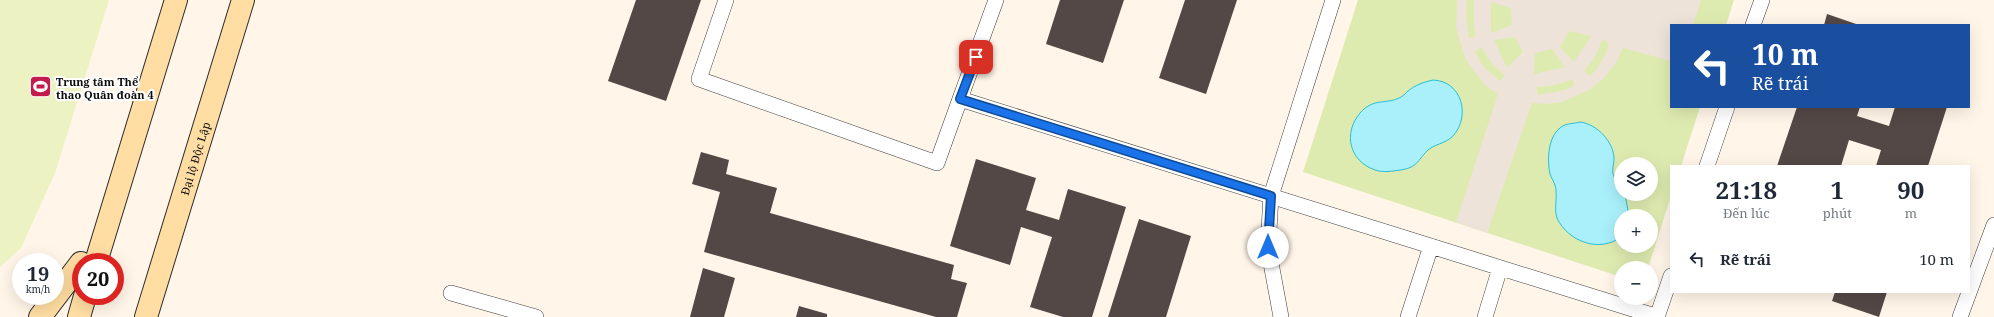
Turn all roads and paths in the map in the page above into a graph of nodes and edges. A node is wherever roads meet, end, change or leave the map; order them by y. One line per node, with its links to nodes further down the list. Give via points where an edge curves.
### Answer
1 (176, 0): 12 (main road)
2 (243, 0): 26 (main road, Đại lộ Độc Lập)
3 (726, 0): 8 (lane, via 699,79 937,163)
4 (996, 0): 8 (lane)
5 (1333, 0): 11 (lane)
6 (1762, 0): 7 (lane)
7 (1754, 24)
8 (960, 99): 11 (lane)
9 (1726, 108): 10 (lane)
10 (1707, 165)
11 (1271, 196): 14 (lane); 28 (lane, via 1268,247)
12 (111, 213): 15 (main road); 16 (main road)
13 (1994, 225): 20 (lane)
14 (1431, 246): 17 (lane); 29 (lane)
15 (87, 253)
16 (99, 253)
17 (1500, 268): 30 (lane); 31 (lane)
18 (72, 274): 24 (main road)
19 (1670, 279): 31 (lane)
20 (1970, 290)
21 (451, 293): 27 (lane)
22 (1969, 293): 32 (lane)
23 (82, 305): 25 (main road)
24 (40, 317)
25 (79, 317)
26 (146, 317)
27 (536, 317)
28 (1280, 317)
29 (1408, 317)
30 (1485, 317)
31 (1658, 317)
32 (1960, 317)

